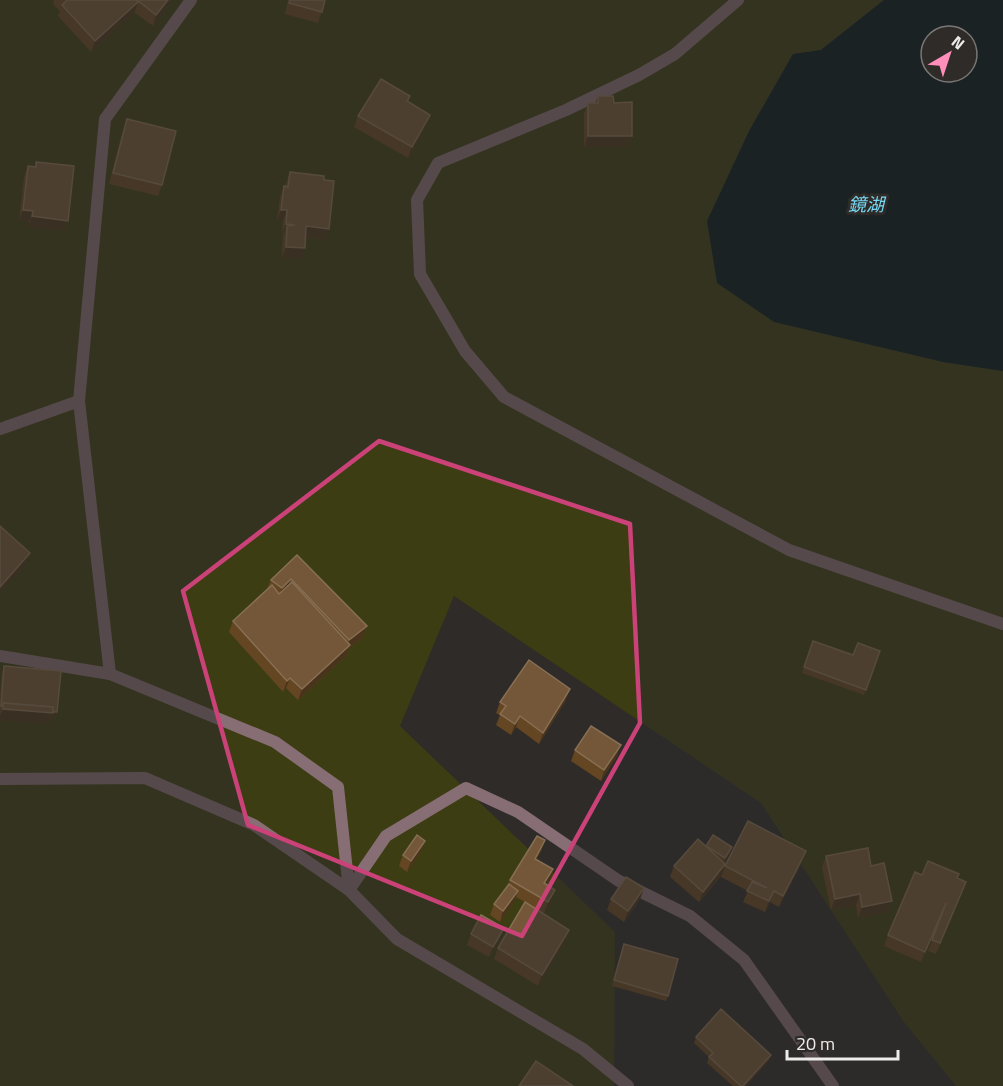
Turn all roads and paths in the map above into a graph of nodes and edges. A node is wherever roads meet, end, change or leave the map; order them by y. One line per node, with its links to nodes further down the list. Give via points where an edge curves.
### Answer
1 (191, 0): 3 (street, via 105,119)
2 (738, 0): 5 (street, via 675,54 639,75 438,163 417,200 420,274 465,351 504,397 789,550)
3 (79, 401): 4 (street); 7 (street)
4 (0, 429)
5 (1003, 624)
6 (0, 656): 7 (street)
7 (110, 674): 9 (street, via 275,742 338,787)
8 (0, 779): 9 (street, via 145,778 254,825)
9 (348, 890): 10 (street, via 397,939 583,1049); 11 (street, via 386,836 466,788 518,812 620,881 690,916 744,960)
10 (628, 1086)
11 (833, 1086)

